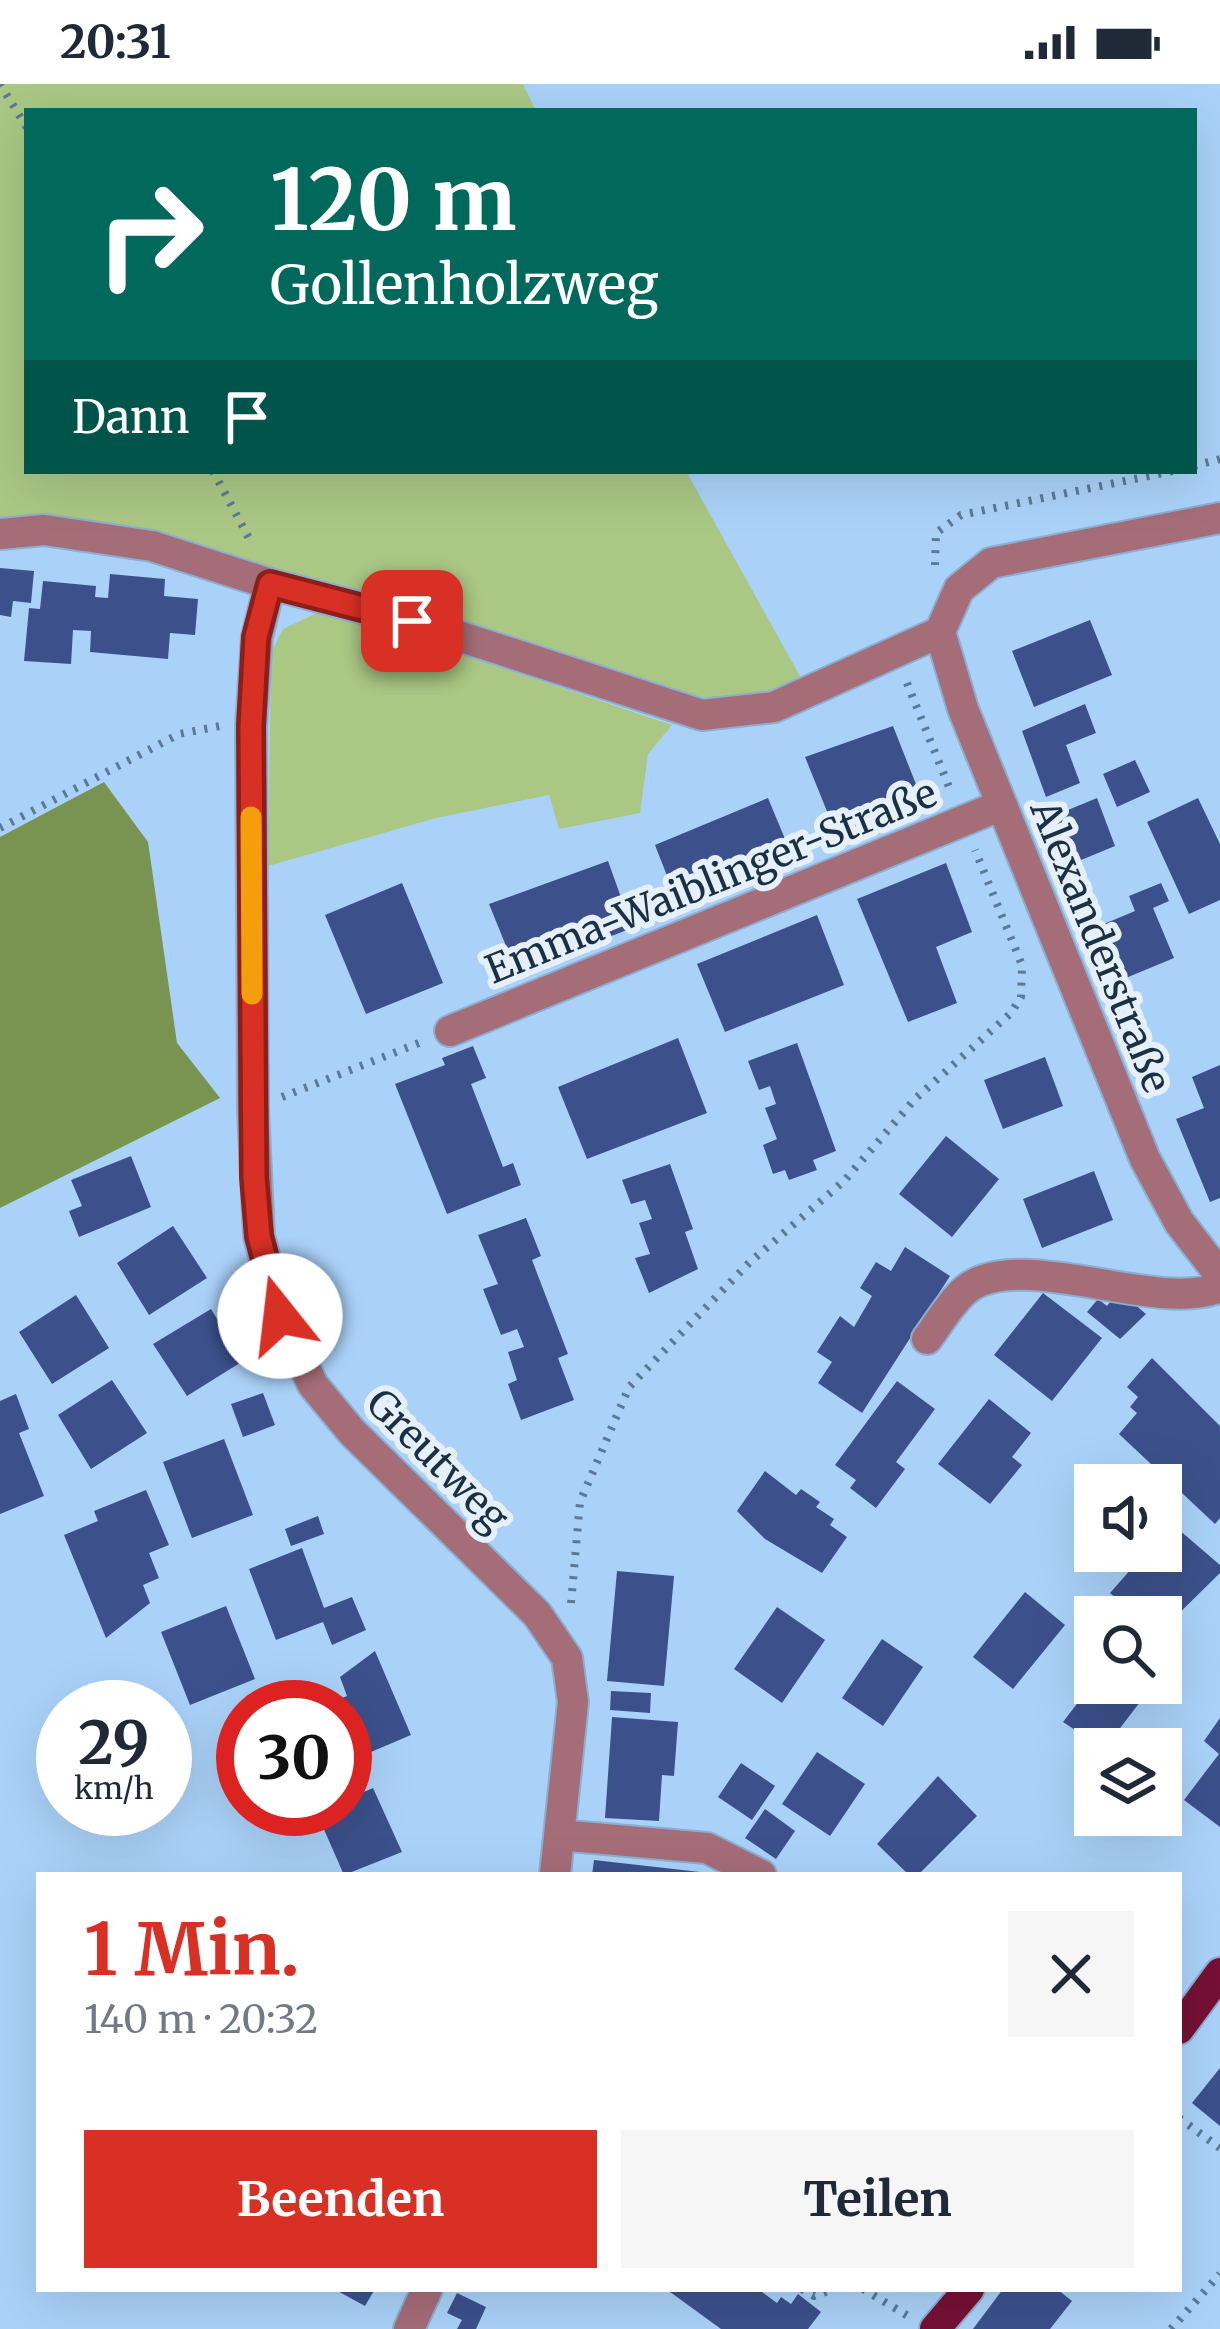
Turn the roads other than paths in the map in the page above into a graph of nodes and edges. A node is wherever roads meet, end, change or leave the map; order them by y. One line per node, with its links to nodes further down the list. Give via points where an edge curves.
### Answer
1 (1220, 518): 4 (street, via 991,563 959,589)
2 (0, 534): 3 (street, via 44,530 133,542)
3 (270, 584): 4 (street, via 412,621 702,716 775,706); 10 (street, Greutweg, via 256,637 251,726 259,1236 302,1370 352,1432 547,1625 566,1658 573,1702)
4 (940, 632): 5 (street, Alexanderstraße)
5 (1002, 805): 6 (street, Emma-Waiblinger-Straße); 7 (street, Alexanderstraße, via 1145,1159)
6 (451, 1031)
7 (1220, 1275)
8 (1220, 1287): 9 (street, via 1186,1293 1000,1277 969,1286)
9 (927, 1339)
10 (559, 1835): 11 (street); 12 (street, via 707,1848)
11 (555, 1872)
12 (755, 1872)
13 (1220, 1973): 14 (main road)
14 (1182, 2025)
15 (426, 2292): 17 (street)
16 (966, 2292): 18 (main road)
17 (409, 2329)
18 (935, 2329)

